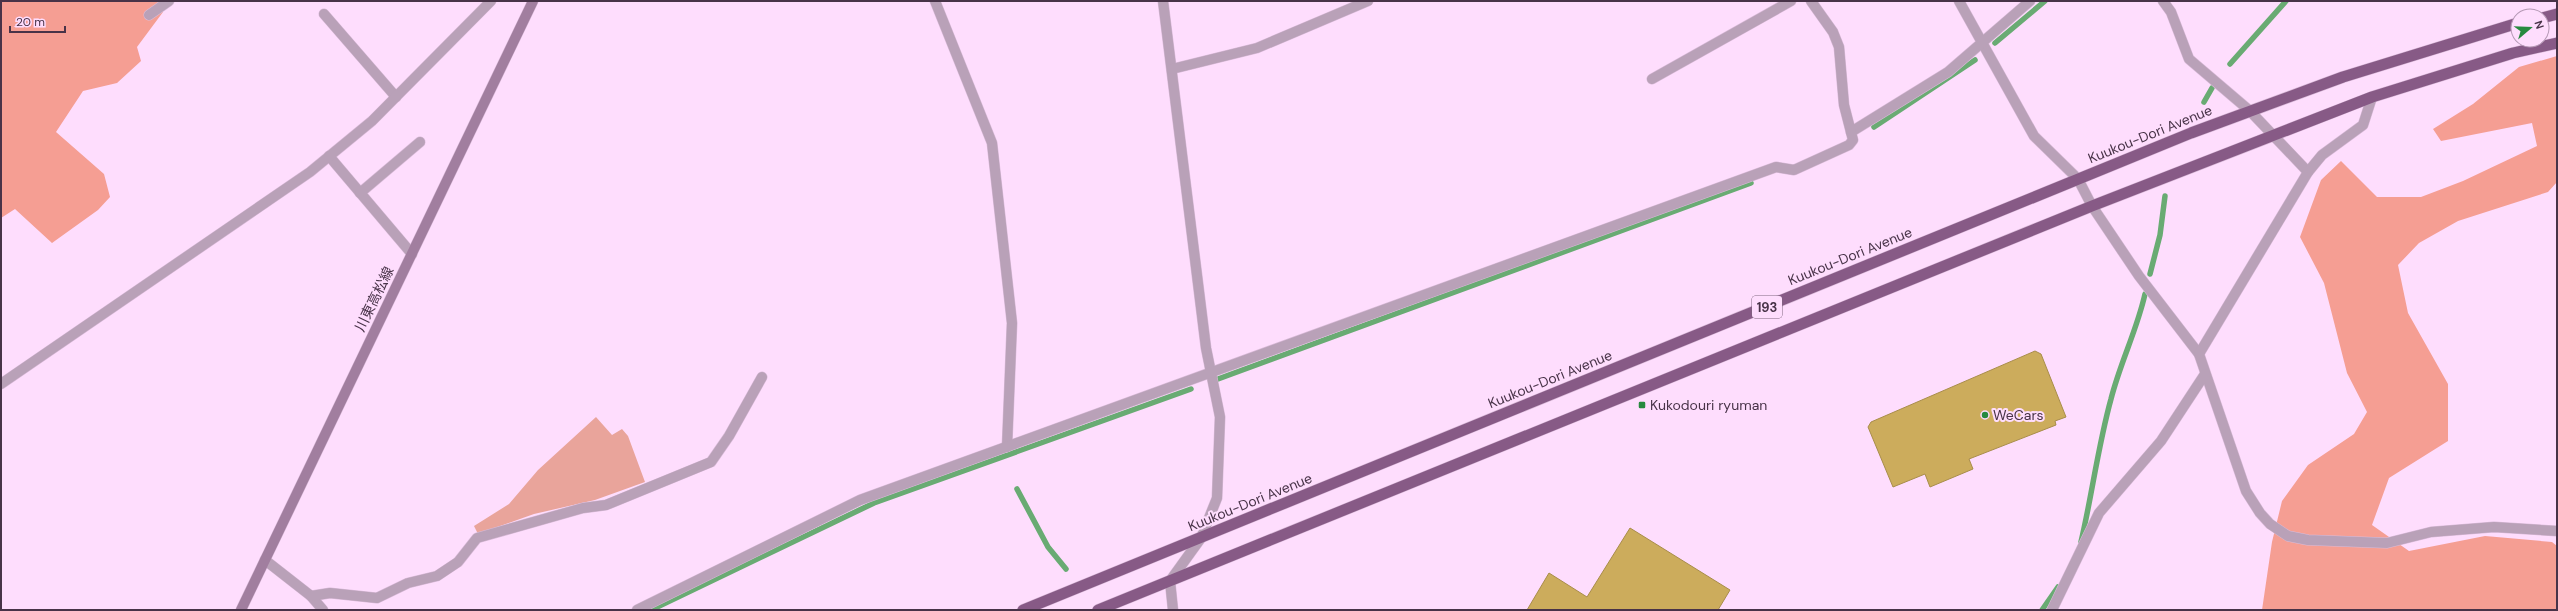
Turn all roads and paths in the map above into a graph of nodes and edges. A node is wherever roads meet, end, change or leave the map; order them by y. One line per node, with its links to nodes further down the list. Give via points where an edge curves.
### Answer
1 (169, 1): 13 (street)
2 (491, 1): 19 (street)
3 (533, 1): 30 (main road, 川東高松線)
4 (935, 1): 36 (street, via 992,143 1012,323)
5 (1163, 1): 17 (street)
6 (1368, 1): 17 (street, via 1257,48)
7 (1791, 1): 18 (street)
8 (1811, 1): 22 (street, via 1833,32 1839,47 1844,105)
9 (1959, 1): 15 (street)
10 (2030, 1): 15 (street)
11 (2163, 1): 21 (street, via 2171,12 2189,59)
12 (324, 14): 19 (street)
13 (149, 15)
14 (2510, 25): 21 (highway, Kuukou-Dori Avenue / 193, via 2343,77)
15 (1981, 42): 22 (street, via 1948,72); 27 (street, via 2034,136)
16 (2557, 43): 20 (highway, 193, via 2513,53)
17 (1172, 69): 32 (street)
18 (1652, 79)
19 (396, 97): 25 (street, via 354,137)
20 (2372, 97): 23 (highway, 193); 26 (street, via 2363,125 2322,155)
21 (2250, 111): 23 (street); 27 (highway, Kuukou-Dori Avenue / 193)
22 (1851, 132): 32 (street, via 1853,140 1848,145 1794,170 1776,166)
23 (2274, 136): 26 (street); 29 (highway, 193)
24 (420, 142): 28 (street)
25 (329, 156): 28 (street); 35 (street, via 226,231)
26 (2308, 172): 31 (street)
27 (2078, 179): 29 (street); 38 (highway, Kuukou-Dori Avenue / 193)
28 (360, 193): 30 (street)
29 (2092, 206): 31 (street, via 2139,276); 40 (highway, 193)
30 (412, 254): 39 (main road, 川東高松線)
31 (2198, 354): 33 (street)
32 (1211, 374): 36 (street); 38 (street, via 1220,417 1220,457 1217,498)
33 (2205, 374): 37 (street, via 2246,491 2270,524 2288,536 2308,540 2387,543 2431,532 2494,526); 48 (street, via 2161,441 2099,513)
34 (762, 377): 41 (street, via 729,436 711,462 606,505 583,508 477,538 458,562 437,576 408,583 377,598 330,592)
35 (1, 384)
36 (1007, 448): 44 (street, via 860,500)
37 (2557, 531)
38 (1201, 538): 40 (street); 45 (highway, Kuukou-Dori Avenue / 193)
39 (265, 560): 41 (street); 42 (main road, 川東高松線)
40 (1170, 581): 46 (highway, 193); 47 (street)
41 (311, 596): 43 (street)
42 (241, 610)
43 (324, 610)
44 (637, 610)
45 (1023, 610)
46 (1098, 610)
47 (1173, 610)
48 (2052, 610)

